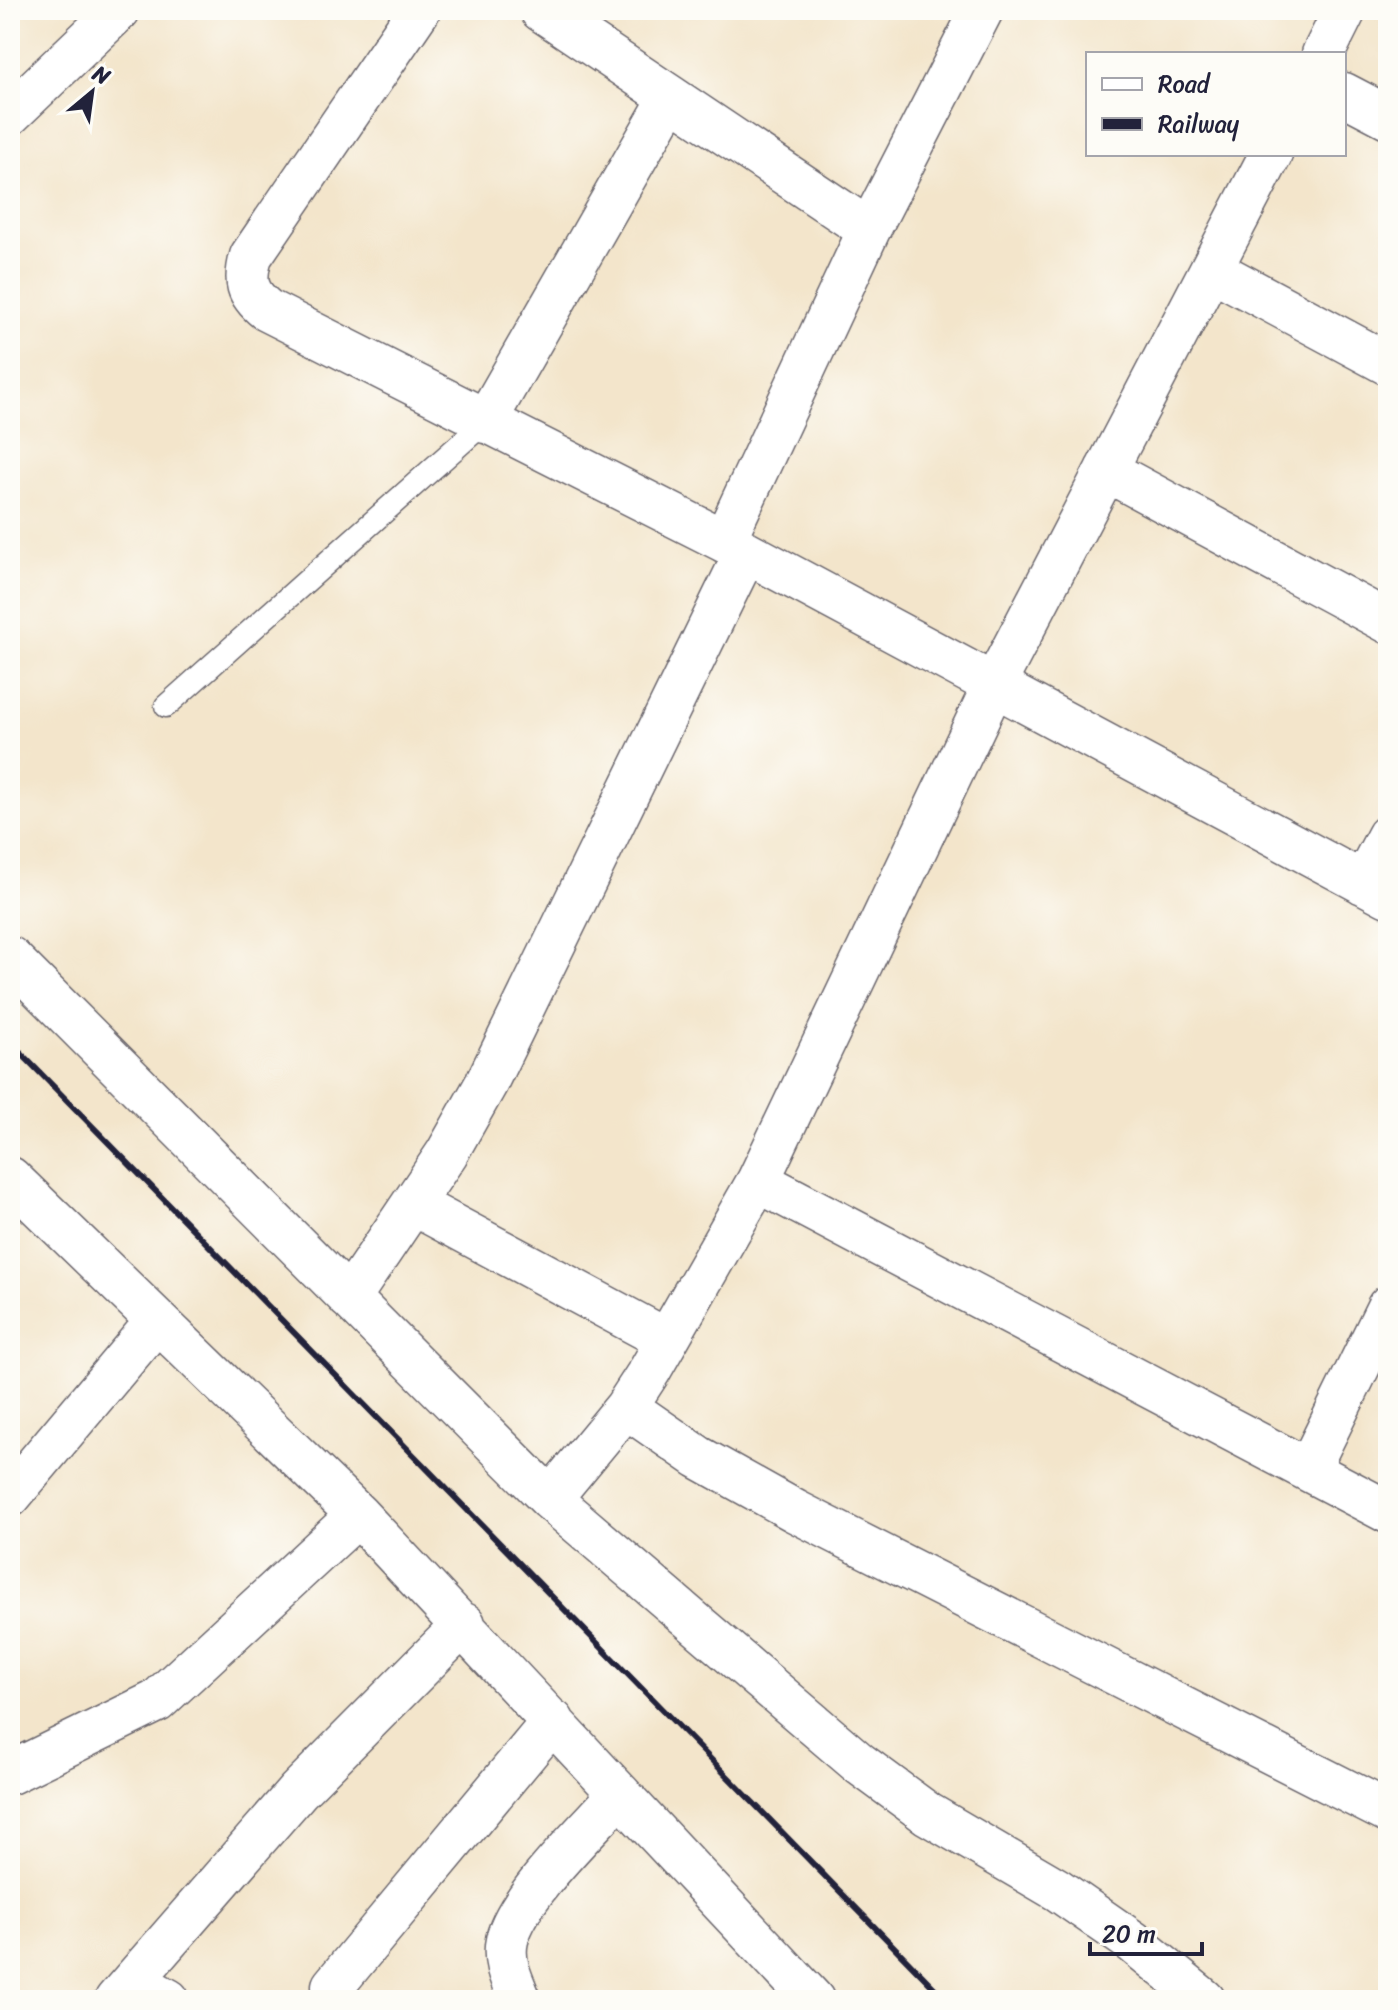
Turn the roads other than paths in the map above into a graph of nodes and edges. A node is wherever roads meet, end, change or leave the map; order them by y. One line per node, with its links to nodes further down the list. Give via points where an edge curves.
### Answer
1 (119, 10): 9 (street)
2 (419, 10): 15 (street, via 251,256 245,277 251,297 267,310)
3 (541, 10): 8 (street)
4 (982, 10): 12 (street)
5 (1345, 10): 6 (street)
6 (1324, 52)
7 (1346, 95): 10 (street)
8 (671, 97): 12 (street); 15 (street)
9 (10, 114)
10 (1388, 117)
11 (1270, 156): 13 (street)
12 (869, 230): 17 (street)
13 (1211, 269): 14 (street); 16 (street)
14 (1388, 364)
15 (485, 422): 17 (street); 20 (lane)
16 (1106, 470): 18 (street); 19 (street)
17 (735, 546): 19 (street); 26 (street, via 486,1084)
18 (1388, 622)
19 (994, 685): 22 (street); 24 (street)
20 (166, 706)
21 (1388, 836): 22 (street)
22 (1376, 890)
23 (10, 958): 27 (street)
24 (758, 1181): 30 (street); 32 (street)
25 (12, 1184): 29 (street)
26 (413, 1204): 27 (street); 30 (street)
27 (349, 1298): 34 (street)
28 (1388, 1307): 32 (street)
29 (156, 1322): 33 (street); 36 (street)
30 (667, 1340): 31 (street)
31 (626, 1407): 34 (street); 41 (street, via 698,1457 795,1511)
32 (1308, 1470): 35 (street)
33 (16, 1477)
34 (550, 1499): 46 (street, via 860,1764 928,1814 1071,1898)
35 (1388, 1512)
36 (358, 1515): 37 (street); 39 (street, via 157,1701)
37 (464, 1624): 38 (street); 43 (street, via 298,1791)
38 (553, 1721): 40 (street); 42 (street)
39 (10, 1773)
40 (620, 1794): 44 (street, via 519,1908 506,1942 508,1971); 45 (street)
41 (1388, 1812)
42 (333, 1986)
43 (139, 1994)
44 (520, 2000)
45 (813, 2000)
46 (1204, 2000)

